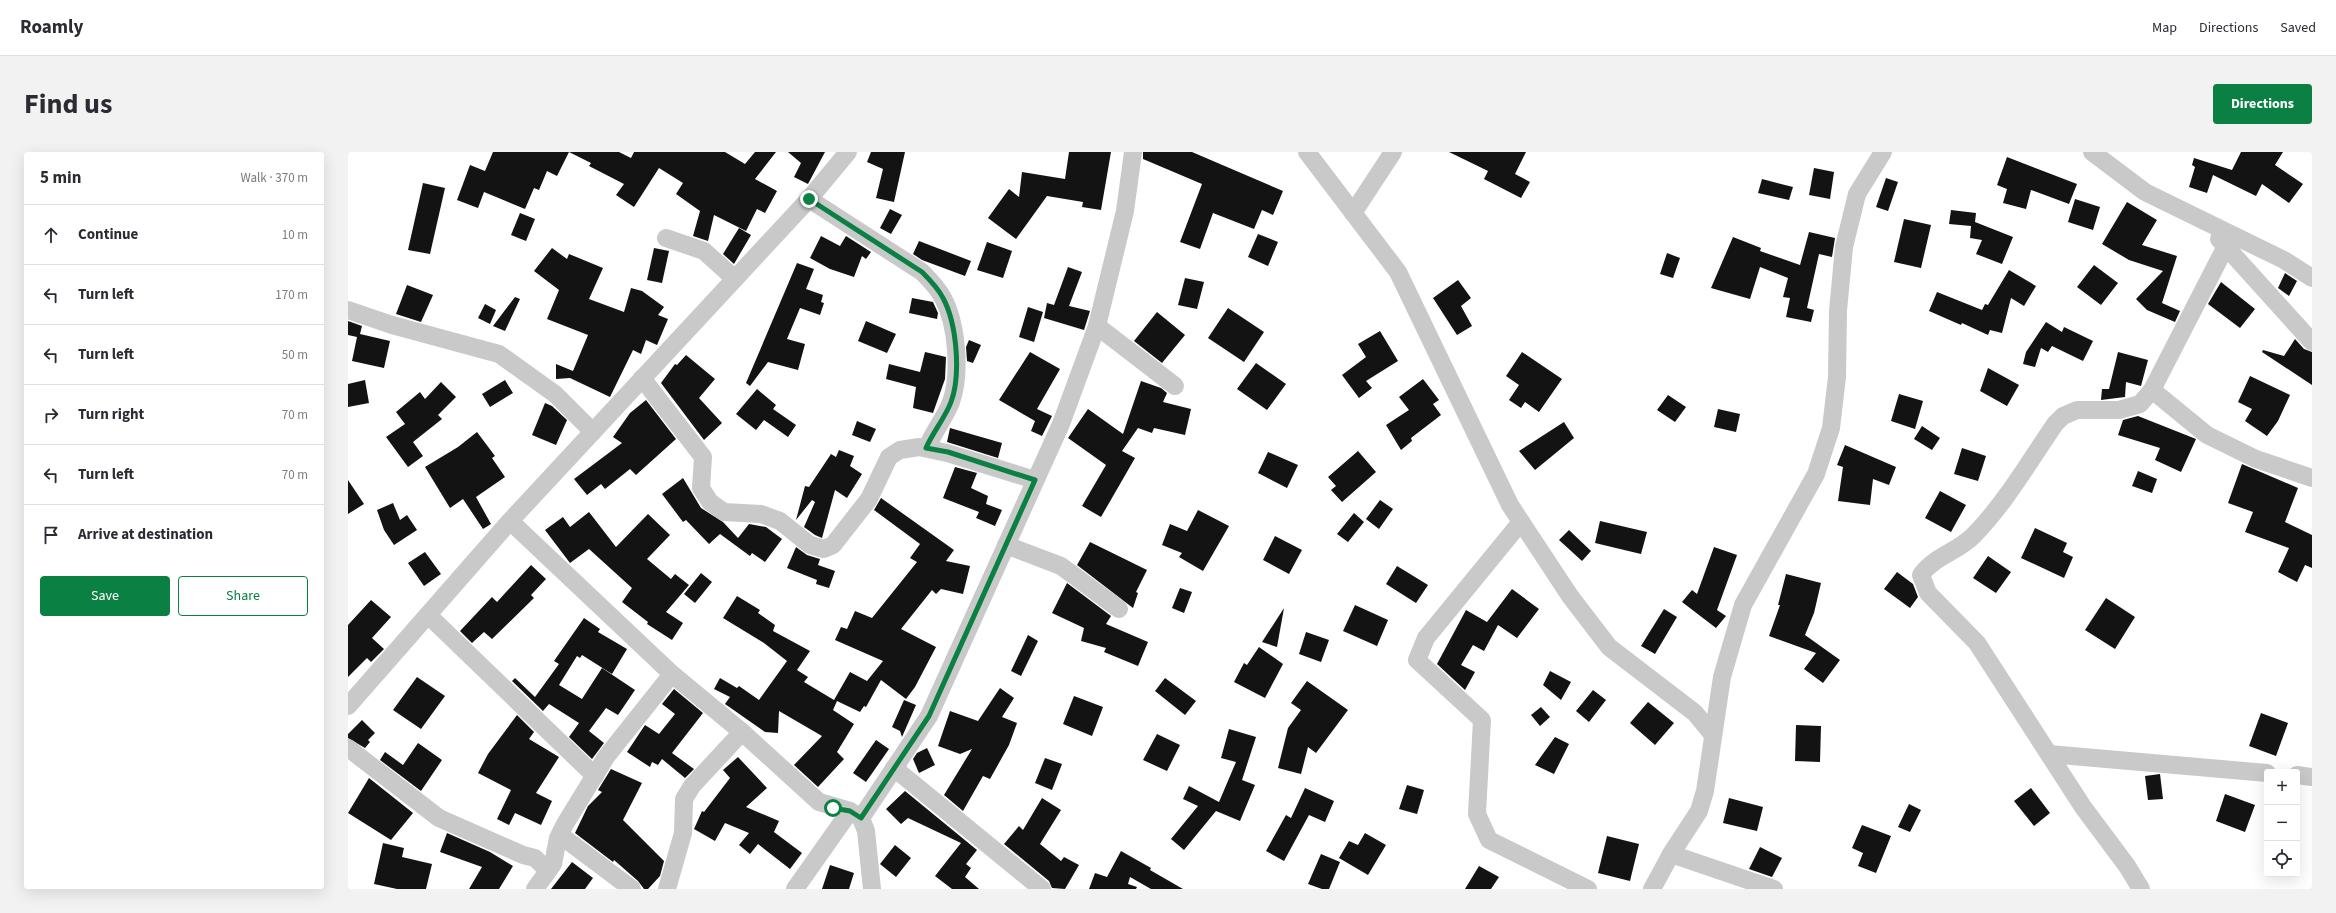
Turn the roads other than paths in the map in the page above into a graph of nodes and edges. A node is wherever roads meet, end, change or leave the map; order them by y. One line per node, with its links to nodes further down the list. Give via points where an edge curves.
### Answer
1 (848, 152): 7 (street)
2 (1133, 152): 15 (street, via 1125,211)
3 (1307, 152): 8 (street)
4 (1393, 152): 8 (street)
5 (1883, 152): 32 (street, via 1857,194 1844,247 1838,311 1837,377 1831,428 1816,474 1743,605 1722,677)
6 (2092, 152): 9 (street, via 2145,192)
7 (809, 199): 13 (street); 21 (street, via 922,272 944,298 954,340 956,384 950,404)
8 (1353, 213): 25 (street, via 1398,272 1510,505)
9 (2201, 220): 11 (street); 12 (street, via 2284,260)
10 (666, 238): 13 (street, via 704,251)
11 (2226, 246): 16 (street); 19 (street)
12 (2312, 278)
13 (735, 279): 17 (street)
14 (348, 310): 20 (street, via 392,325 499,354 555,394)
15 (1097, 326): 18 (street); 23 (street, via 1061,424)
16 (2312, 342)
17 (642, 378): 20 (street); 21 (street, via 703,457 701,488 710,502 724,512 762,514 780,521 810,544 824,549 833,545 869,499 889,457 900,450)
18 (1176, 386)
19 (2152, 390): 22 (street, via 2207,435 2256,459); 34 (street, via 2140,404 2119,410 2077,410 2063,416 1998,508 1972,537 1956,550 1928,565 1921,575 1928,594 1977,643)
20 (593, 432): 24 (street)
21 (926, 448): 23 (street, via 948,452)
22 (2312, 478)
23 (1035, 480): 26 (street)
24 (510, 521): 28 (street); 29 (street)
25 (1521, 522): 32 (street, via 1570,596 1609,647 1695,713); 50 (street, via 1426,638 1417,660 1482,720 1477,814 1490,840)
26 (1006, 545): 27 (street, via 1061,566); 35 (street, via 929,716)
27 (1119, 609)
28 (428, 615): 30 (street); 38 (street)
29 (672, 674): 31 (street); 38 (street, via 606,757)
30 (348, 706)
31 (742, 732): 40 (street, via 819,802); 46 (street, via 692,786 684,799 683,833)
32 (1713, 735): 42 (street, via 1705,791 1699,811)
33 (348, 748): 43 (street, via 439,818 535,858)
34 (2049, 754): 36 (street); 53 (street)
35 (894, 768): 40 (street); 49 (street)
36 (2264, 773)
37 (2300, 775): 39 (street)
38 (595, 776): 41 (street)
39 (2312, 777)
40 (855, 814): 47 (street); 48 (street, via 866,831)
41 (560, 835): 43 (street, via 553,864); 45 (street)
42 (1671, 854): 51 (street); 52 (street)
43 (548, 871): 44 (street)
44 (535, 889)
45 (632, 889)
46 (667, 889)
47 (795, 889)
48 (872, 889)
49 (1042, 889)
50 (1588, 889)
51 (1652, 889)
52 (1774, 889)
53 (2141, 889)

